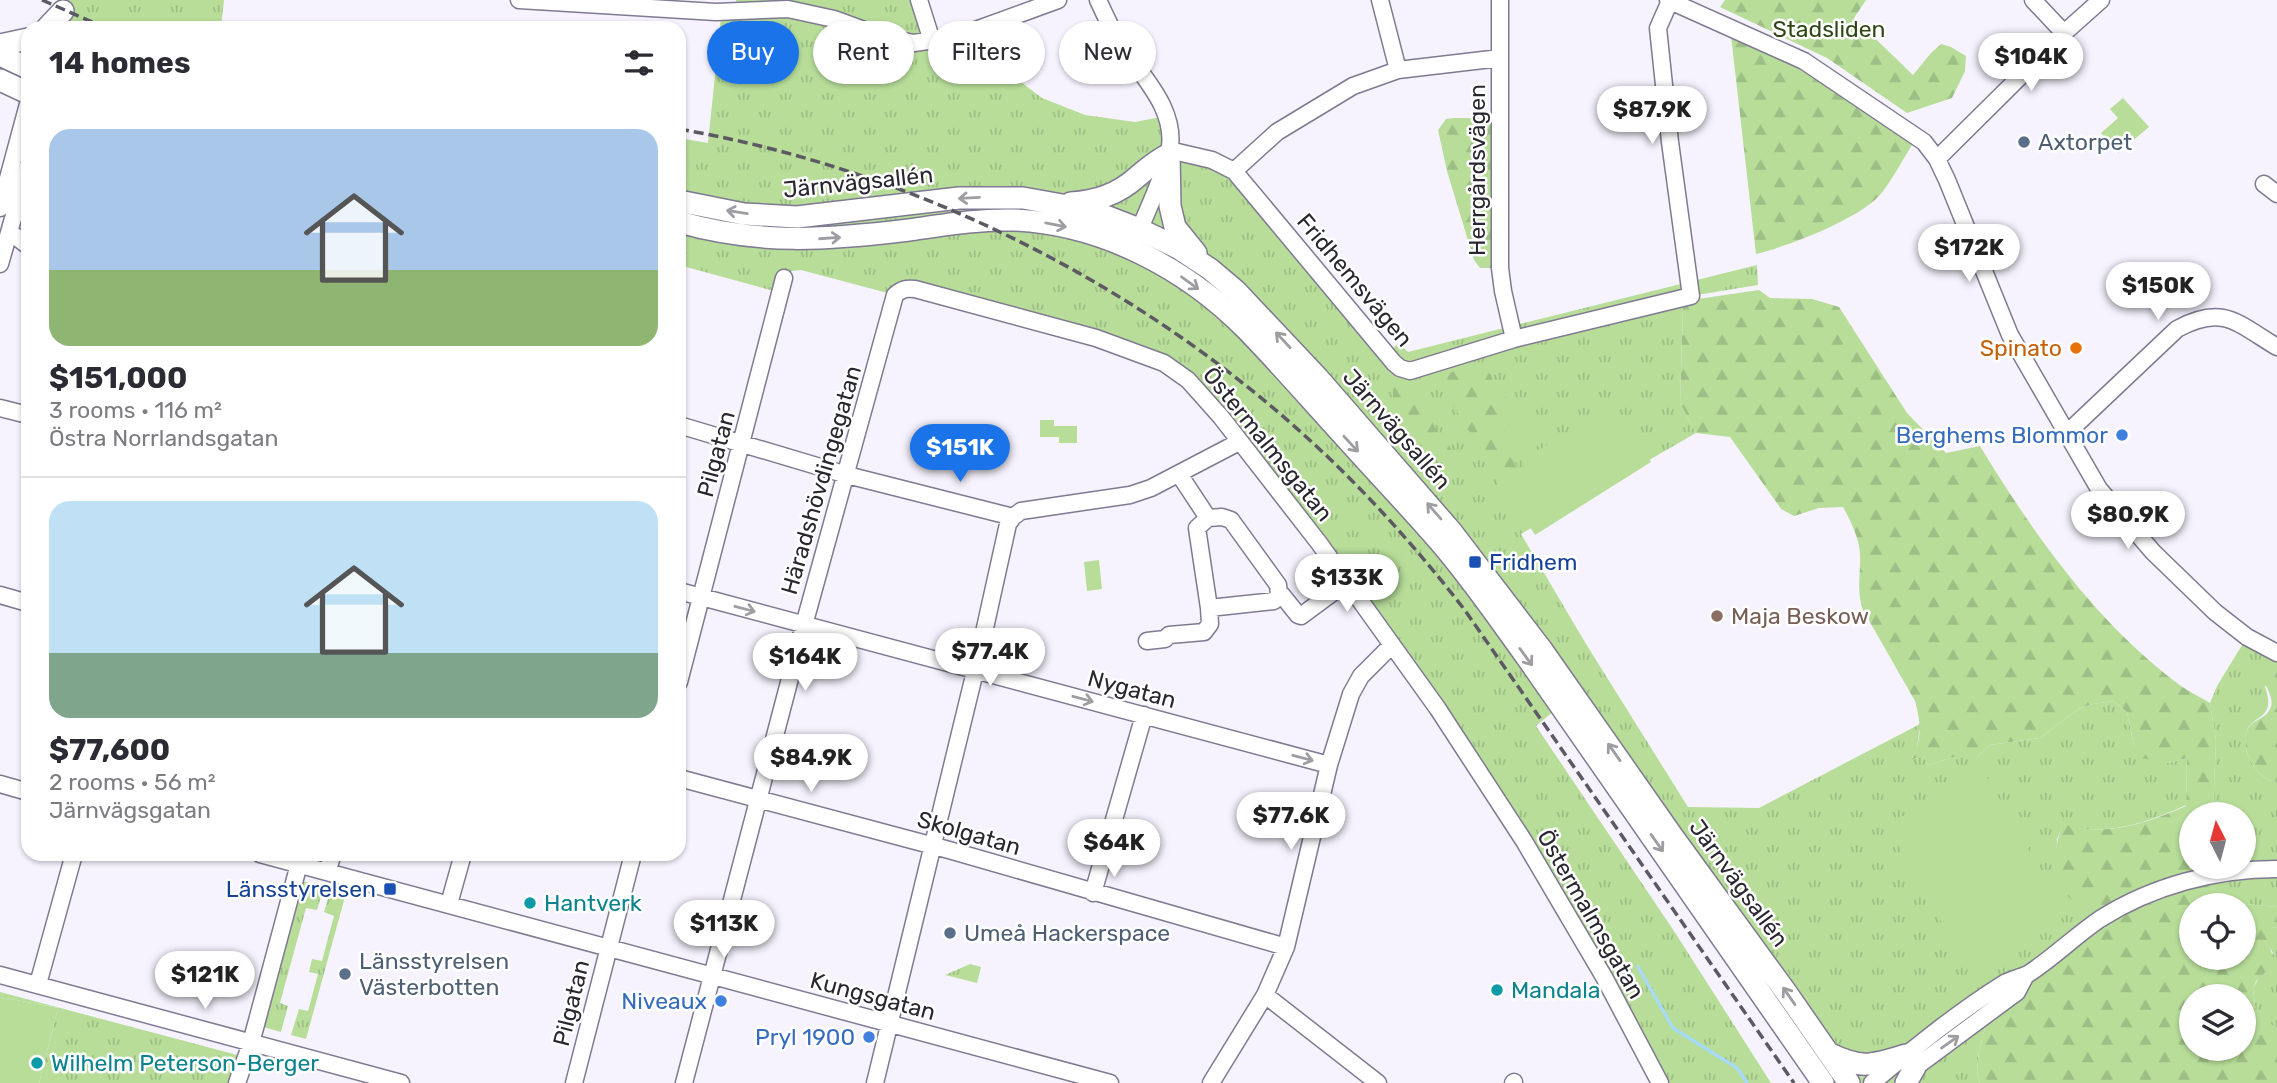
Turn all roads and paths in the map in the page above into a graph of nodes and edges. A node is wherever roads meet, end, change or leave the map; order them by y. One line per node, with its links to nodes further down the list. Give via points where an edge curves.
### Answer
1 (519, 0): 10 (street)
2 (919, 0): 13 (street)
3 (1058, 0): 12 (street)
4 (1098, 0): 25 (street, via 1118,40 1160,100)
5 (1380, 0): 21 (street)
6 (1500, 0): 19 (street, Herrgårdsvägen)
7 (1669, 0): 26 (street, via 1804,61 1924,142); 40 (street, Fridhemsvägen, via 1658,28 1690,296)
8 (2033, 0): 14 (street)
9 (2101, 0): 14 (street)
10 (629, 3): 11 (street, via 716,12)
11 (731, 5): 16 (street, via 789,9 904,42)
12 (1001, 21)
13 (928, 28)
14 (2064, 33): 26 (street)
15 (21, 41): 17 (main road)
16 (928, 41)
17 (0, 46)
18 (0, 55): 20 (main road)
19 (1500, 58): 21 (street); 40 (street, Herrgårdsvägen, via 1500,268)
20 (21, 65)
21 (1398, 70): 27 (street, via 1353,86 1296,119)
22 (0, 80): 23 (main road)
23 (21, 90)
24 (21, 130): 31 (street)
25 (1169, 152): 27 (street, Fridhemsvägen, via 1212,160); 30 (main road, via 1107,197); 34 (street); 37 (main road, via 1175,227)
26 (1937, 159): 45 (street, via 2010,335)
27 (1234, 171): 40 (street, Fridhemsvägen, via 1399,368 1410,371)
28 (21, 192): 33 (street)
29 (686, 202): 30 (main road, Järnvägsallén, one-way to 29, via 1023,198 959,198 771,217)
30 (1062, 205): 34 (main road, Järnvägsallén, via 1108,217)
31 (0, 208)
32 (686, 224): 34 (main road, Järnvägsallén, one-way to 34, via 726,234 786,240 1013,220)
33 (10, 232): 35 (street); 36 (street)
34 (1136, 238): 37 (main road, Järnvägsallén, via 1178,248); 101 (main road, Järnvägsallén, one-way to 101, via 1247,330 1440,542 1528,659)
35 (21, 241)
36 (0, 264)
37 (1210, 269): 90 (main road, Järnvägsallén, one-way to 37, via 1542,650 1451,531 1309,369)
38 (784, 278): 47 (street, Pilgatan)
39 (895, 295): 46 (street, Östermalmsgatan, via 915,289 1096,338 1164,363 1188,380); 48 (street, Häradshövdingegatan)
40 (1514, 339)
41 (2277, 347): 45 (street, via 2217,315 2196,319 2177,329)
42 (0, 408): 43 (street)
43 (21, 413)
44 (686, 427): 47 (street)
45 (2066, 434): 62 (street, via 2099,489 2153,552 2215,612)
46 (1239, 442): 49 (street); 52 (street, Östermalmsgatan)
47 (742, 443): 48 (street); 56 (street, Pilgatan)
48 (847, 474): 50 (street); 59 (street, Häradshövdingegatan)
49 (1179, 474): 50 (street, via 1130,495 1021,511); 51 (street)
50 (1013, 517): 64 (street)
51 (1208, 519): 55 (street, via 1231,520 1278,585); 58 (street, via 1198,528)
52 (1347, 582): 55 (street, via 1301,616); 61 (street, Östermalmsgatan)
53 (686, 593): 56 (street, Nygatan)
54 (0, 595): 57 (street)
55 (1279, 595): 58 (street, via 1274,601)
56 (702, 597): 59 (street, Nygatan, one-way to 59); 63 (street, Pilgatan)
57 (21, 601)
58 (1209, 608): 60 (street, via 1210,624 1204,632)
59 (804, 625): 64 (street, Nygatan); 70 (street, Häradshövdingegatan)
60 (1147, 641)
61 (1392, 645): 66 (street, via 1361,676 1351,694); 100 (street, Östermalmsgatan, via 1524,841)
62 (2277, 653)
63 (686, 656)
64 (976, 671): 65 (street, Nygatan, one-way to 65); 71 (street)
65 (1144, 715): 66 (street, Nygatan, one-way to 66); 80 (street)
66 (1329, 765): 83 (street)
67 (686, 780): 70 (street, Skolgatan)
68 (0, 784): 69 (street)
69 (21, 790)
70 (758, 799): 71 (street, Skolgatan); 85 (street, Häradshövdingegatan)
71 (933, 846): 80 (street, Skolgatan); 88 (street)
72 (73, 861): 86 (street)
73 (287, 861): 77 (street, Kungsgatan)
74 (330, 861): 79 (street)
75 (461, 861): 81 (street)
76 (631, 861): 82 (street, Pilgatan)
77 (299, 864): 79 (street, Kungsgatan); 89 (street)
78 (2277, 869): 91 (street, via 2194,879 2149,894 2101,919 2026,975 2017,992)
79 (327, 872): 81 (street, Kungsgatan)
80 (1093, 893): 83 (street, Skolgatan)
81 (449, 904): 82 (street, Kungsgatan)
82 (609, 947): 85 (street, Kungsgatan); 94 (street, Pilgatan)
83 (1286, 947): 87 (street)
84 (0, 975): 86 (street)
85 (713, 976): 88 (street, Kungsgatan); 95 (street, Häradshövdingegatan)
86 (38, 984): 89 (street)
87 (1265, 995): 98 (street); 99 (street)
88 (890, 1024): 96 (street); 97 (street, Kungsgatan)
89 (251, 1043): 92 (street); 93 (street)
90 (1828, 1053): 91 (main road, via 1849,1063); 102 (main road, Järnvägsallén)
91 (1909, 1068): 103 (street); 104 (street)
92 (237, 1083)
93 (401, 1083)
94 (574, 1083)
95 (684, 1083)
96 (875, 1083)
97 (1110, 1083)
98 (1211, 1083)
99 (1378, 1083)
100 (1660, 1083)
101 (1823, 1083)
102 (1849, 1083)
103 (1872, 1083)
104 (1896, 1083)

